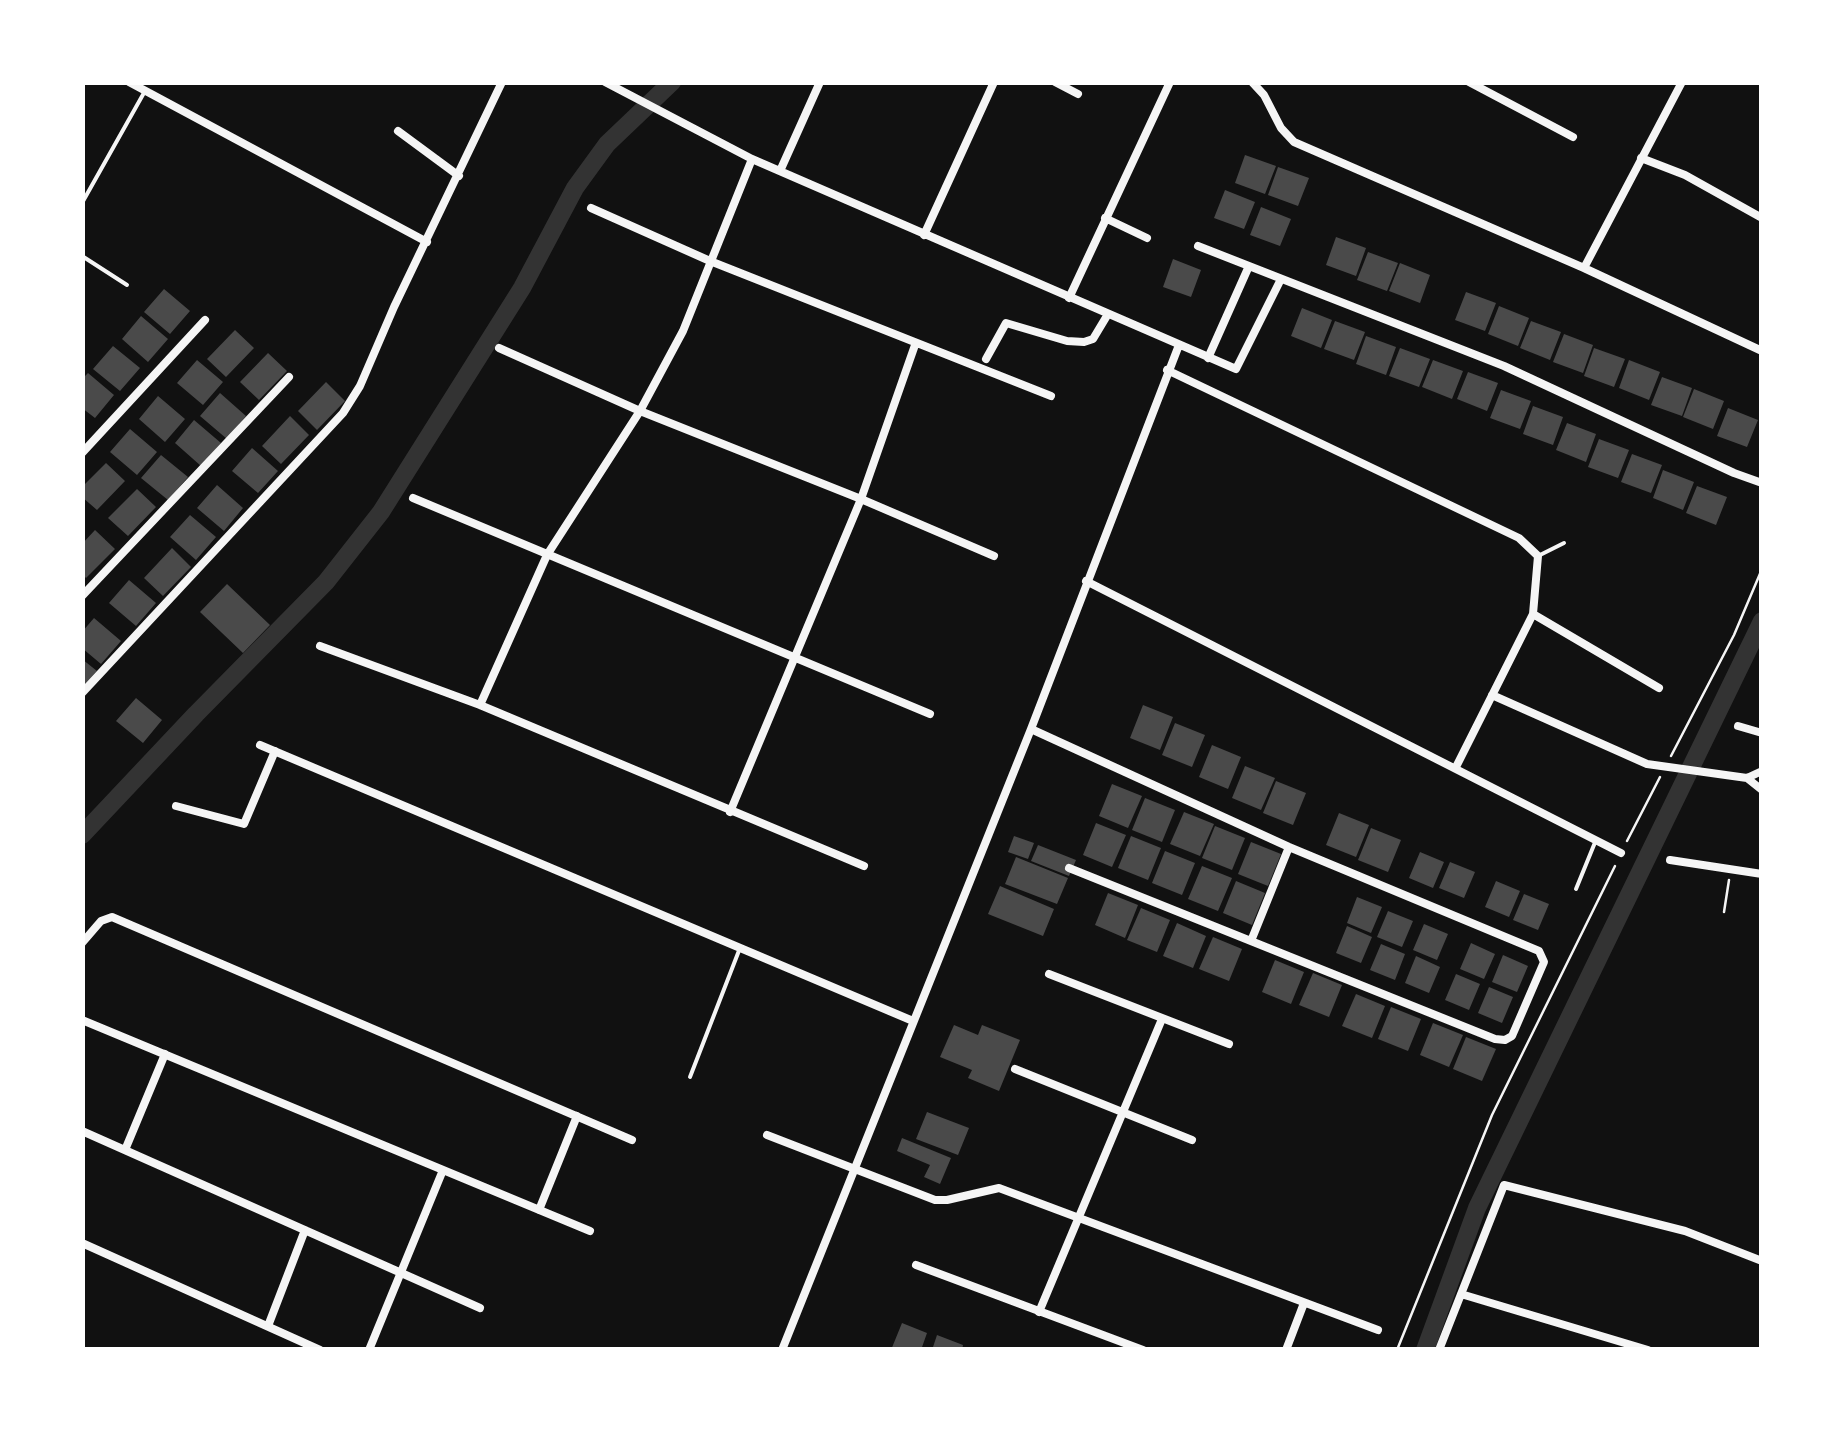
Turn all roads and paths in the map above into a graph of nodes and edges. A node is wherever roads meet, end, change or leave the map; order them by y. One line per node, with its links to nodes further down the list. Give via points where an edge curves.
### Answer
1 (129, 82): 11 (street)
2 (502, 82): 18 (street)
3 (605, 82): 16 (street)
4 (820, 82): 17 (street)
5 (994, 82): 23 (street)
6 (1055, 82): 12 (street)
7 (1170, 82): 21 (street)
8 (1252, 82): 30 (street, via 1294,142)
9 (1469, 82): 14 (street)
10 (1682, 82): 15 (street)
11 (144, 91): 19 (lane); 25 (street)
12 (1078, 94)
13 (398, 131): 18 (street)
14 (1573, 138)
15 (1641, 158): 22 (street); 30 (street)
16 (752, 159): 17 (street); 28 (street)
17 (780, 171): 23 (street)
18 (459, 176): 25 (street)
19 (82, 203)
20 (591, 208): 28 (street)
21 (1105, 218): 24 (street); 33 (street)
22 (1762, 218)
23 (924, 235): 33 (street)
24 (1147, 238)
25 (427, 242): 61 (street, via 343,413)
26 (1198, 246): 29 (street)
27 (82, 256): 32 (lane)
28 (710, 261): 36 (street); 45 (street, via 683,331)
29 (1249, 266): 31 (street); 40 (street)
30 (1584, 268): 39 (street)
31 (1282, 278): 40 (street, via 1239,368); 47 (street, via 1504,366)
32 (127, 285)
33 (1069, 298): 34 (street)
34 (1108, 314): 37 (street); 41 (street, via 1084,342 1006,323)
35 (204, 320): 46 (street)
36 (915, 344): 44 (street); 49 (street)
37 (1179, 344): 40 (street); 42 (street)
38 (500, 348): 45 (street)
39 (1762, 350)
40 (1208, 358)
41 (986, 359)
42 (1167, 370): 53 (street, via 1518,538); 55 (street)
43 (289, 378): 56 (street)
44 (1051, 396)
45 (640, 411): 49 (street); 51 (street)
46 (82, 453)
47 (1762, 482)
48 (413, 498): 51 (street)
49 (861, 499): 52 (street); 59 (street)
50 (1564, 543): 53 (lane)
51 (546, 555): 59 (street); 63 (street)
52 (994, 556)
53 (1538, 556): 57 (street)
54 (1762, 568): 78 (path)
55 (1086, 582): 66 (street); 70 (street)
56 (82, 596)
57 (1533, 614): 60 (street); 62 (street)
58 (320, 646): 63 (street)
59 (796, 656): 64 (street); 75 (street)
60 (1660, 688)
61 (82, 693)
62 (1492, 694): 70 (street); 72 (street, via 1648,764)
63 (480, 705): 75 (street)
64 (930, 714)
65 (1738, 726): 67 (street)
66 (1031, 728): 77 (street); 92 (street)
67 (1762, 733)
68 (260, 744): 69 (street)
69 (275, 751): 74 (street, via 244,824); 88 (street)
70 (1456, 767): 76 (street)
71 (1762, 771): 72 (street)
72 (1747, 778): 73 (street)
73 (1762, 790)
74 (176, 806)
75 (730, 812): 80 (street)
76 (1596, 840): 78 (street); 84 (lane)
77 (1289, 847): 86 (street); 86 (street, via 1539,951 1544,962 1505,1040)
78 (1621, 854): 125 (path, via 1492,1115)
79 (1670, 860): 82 (street)
80 (864, 866)
81 (1068, 868): 86 (street)
82 (1730, 869): 83 (street); 85 (path)
83 (1762, 874)
84 (1576, 890)
85 (1724, 912)
86 (1250, 941)
87 (82, 943): 98 (street, via 112,917)
88 (740, 948): 92 (street); 96 (lane)
89 (1049, 974): 90 (street)
90 (1162, 1019): 93 (street); 97 (street)
91 (82, 1020): 94 (street)
92 (914, 1021): 105 (street)
93 (1228, 1044)
94 (165, 1054): 103 (street); 104 (street)
95 (1015, 1069): 97 (street)
96 (690, 1077)
97 (1121, 1112): 102 (street); 107 (street)
98 (576, 1116): 101 (street); 106 (street)
99 (82, 1131): 103 (street)
100 (766, 1135): 105 (street)
101 (632, 1140)
102 (1192, 1140)
103 (125, 1150): 108 (street)
104 (443, 1170): 106 (street); 113 (street)
105 (854, 1172): 107 (street, via 935,1200 999,1188); 122 (street)
106 (540, 1210): 109 (street)
107 (1078, 1216): 115 (street); 117 (street)
108 (305, 1230): 113 (street); 118 (street)
109 (590, 1231)
110 (82, 1243): 118 (street)
111 (1762, 1262): 114 (street, via 1685,1230 1504,1185)
112 (916, 1266): 117 (street)
113 (401, 1273): 116 (street); 121 (street)
114 (1461, 1294): 126 (street); 127 (street)
115 (1304, 1303): 119 (street); 124 (street)
116 (480, 1308)
117 (1039, 1312): 123 (street)
118 (268, 1326): 120 (street)
119 (1378, 1330)
120 (320, 1350)
121 (369, 1350)
122 (782, 1350)
123 (1143, 1350)
124 (1286, 1350)
125 (1398, 1350)
126 (1439, 1350)
127 (1648, 1350)

